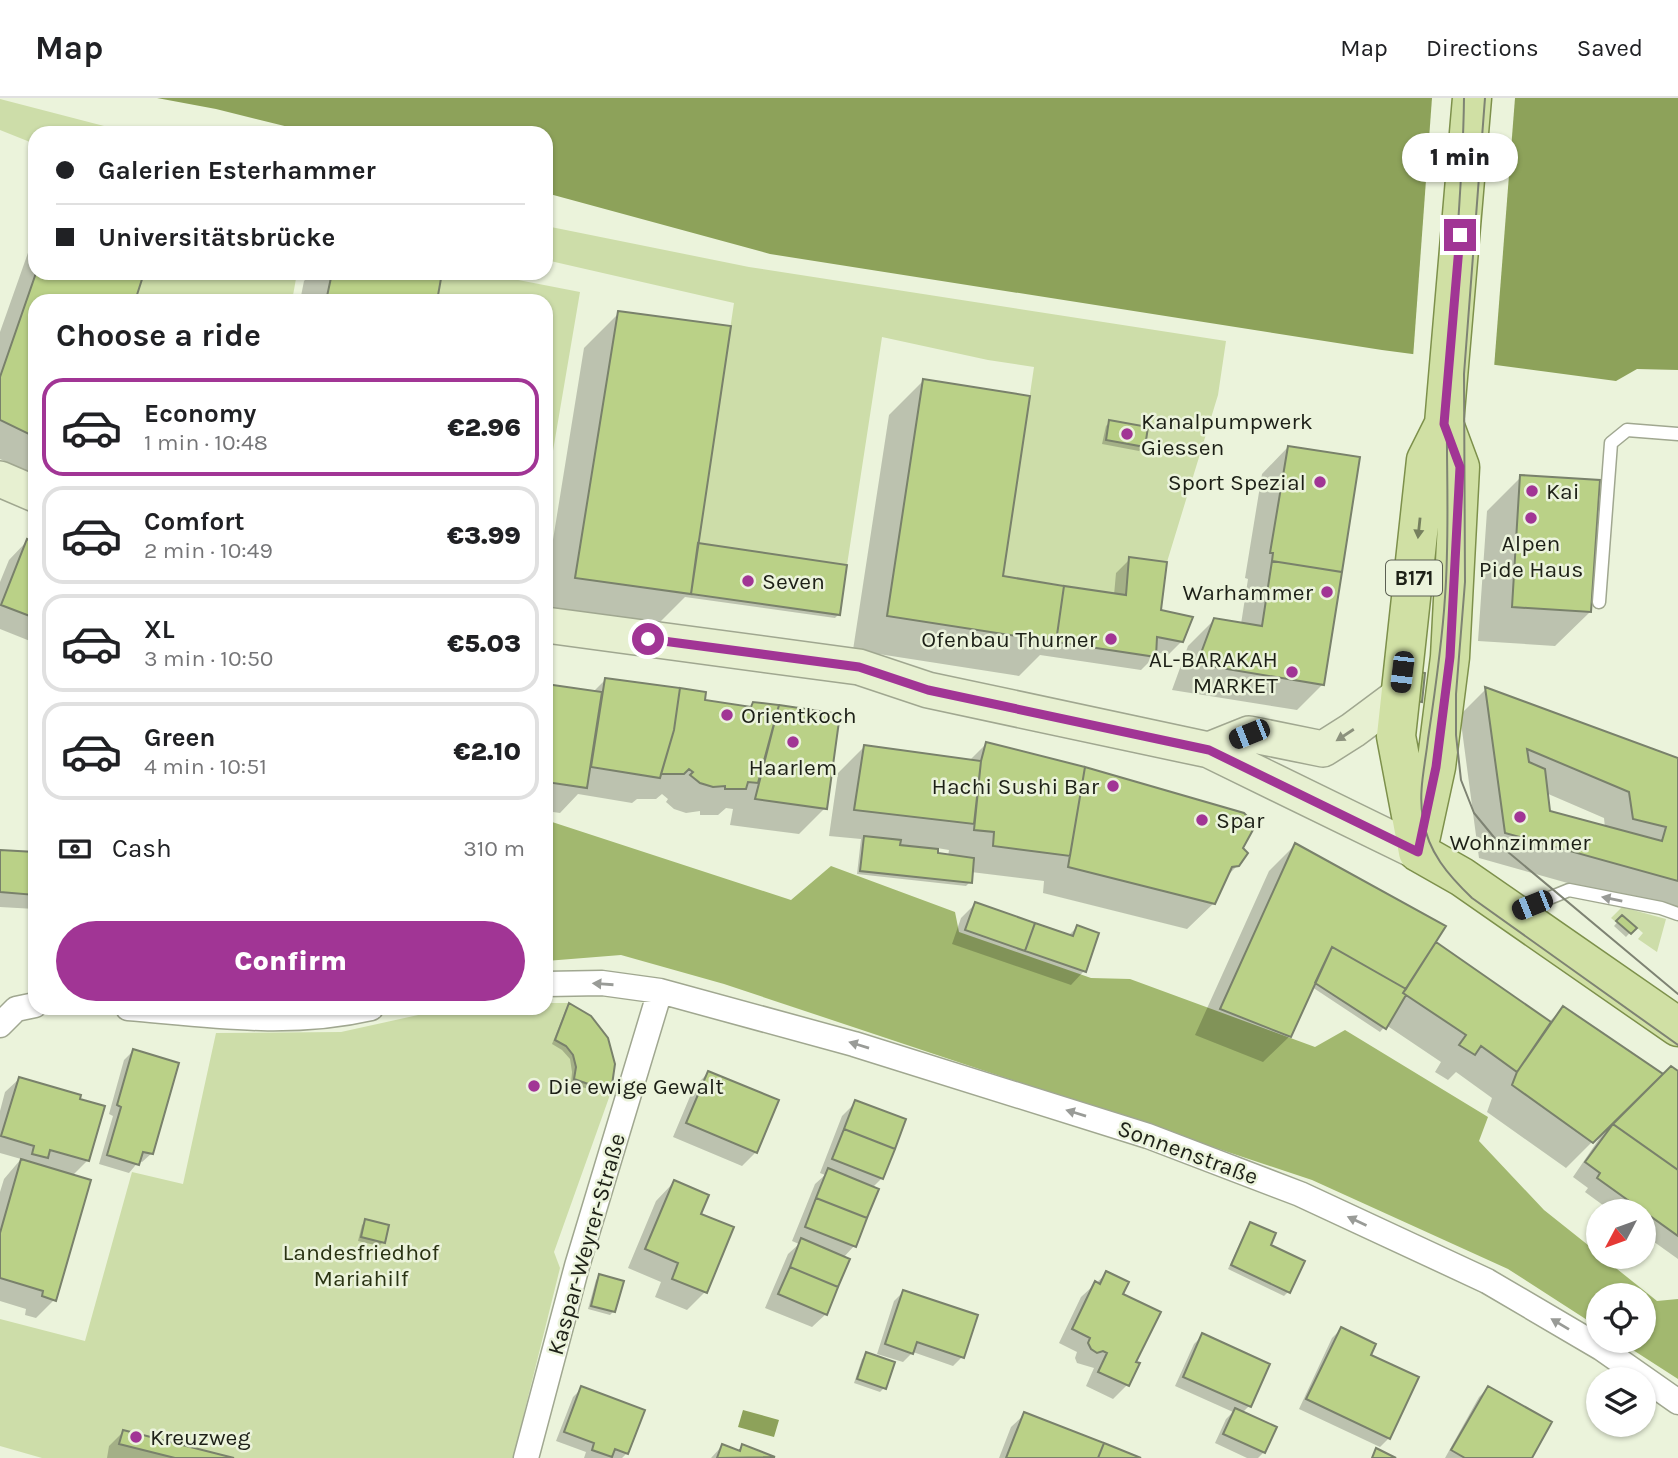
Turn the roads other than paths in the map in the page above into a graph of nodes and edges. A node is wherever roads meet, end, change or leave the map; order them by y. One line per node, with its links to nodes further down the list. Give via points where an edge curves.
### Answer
1 (1472, 98): 2 (main road, B171)
2 (1444, 424): 8 (main road, B171, one-way to 8, via 1426,460); 10 (main road, B171, via 1460,467 1450,657 1436,767)
3 (1678, 433): 6 (lane, via 1626,430 1611,443)
4 (0, 479): 5 (street)
5 (28, 491)
6 (1599, 602)
7 (553, 626): 9 (street, via 859,667 928,690)
8 (1400, 695): 9 (street, one-way to 9, via 1323,749 1249,734); 10 (main road, B171, via 1398,757)
9 (1209, 750): 10 (street)
10 (1418, 852): 11 (main road)
11 (1513, 913): 12 (lane, one-way to 11, via 1569,890); 19 (main road)
12 (1678, 914)
13 (553, 984): 14 (street, Sonnenstraße, one-way to 13, via 602,983)
14 (660, 990): 20 (street, Sonnenstraße, one-way to 14, via 1601,1348 1487,1281 1300,1194 1115,1125 855,1044); 21 (street, Kaspar-Weyrer-Straße, via 577,1266)
15 (28, 1007): 18 (street, via 16,1010)
16 (210, 1015): 17 (street, via 269,1020)
17 (342, 1015)
18 (0, 1025)
19 (1678, 1027)
20 (1678, 1402)
21 (526, 1458)

